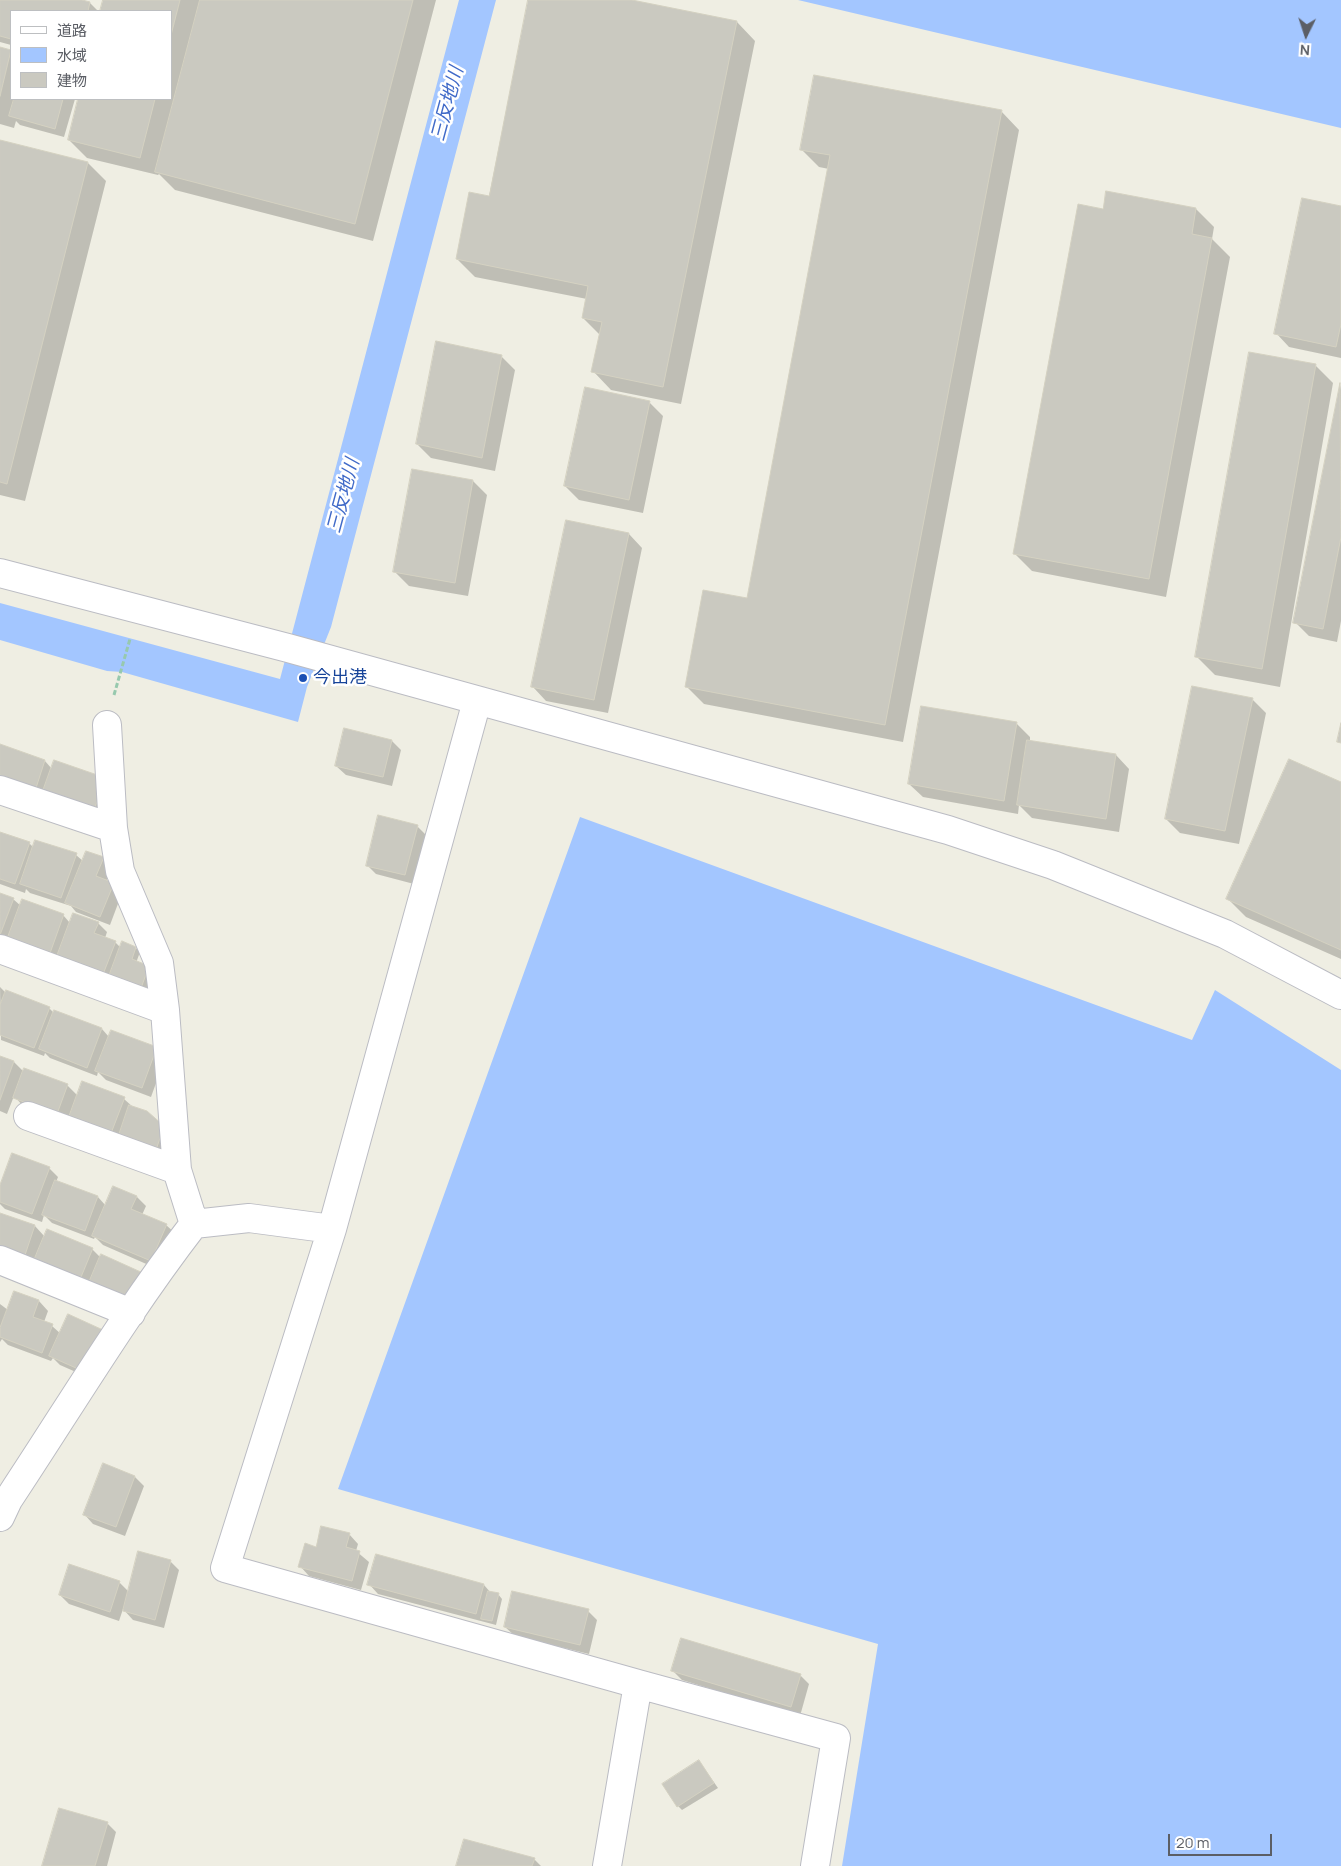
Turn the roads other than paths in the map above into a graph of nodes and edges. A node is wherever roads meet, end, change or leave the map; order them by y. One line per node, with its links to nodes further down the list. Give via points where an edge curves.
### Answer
1 (0, 573): 2 (street)
2 (477, 701): 7 (street, via 948,830 1054,865 1225,934); 12 (street)
3 (107, 724): 5 (street)
4 (0, 790): 5 (street)
5 (113, 828): 8 (street, via 120,871 159,963)
6 (0, 949): 8 (street)
7 (1341, 995)
8 (165, 1010): 10 (street)
9 (28, 1116): 10 (street)
10 (177, 1170): 11 (street)
11 (194, 1224): 12 (street, via 249,1218); 14 (street)
12 (332, 1228): 16 (street, via 225,1568)
13 (0, 1260): 14 (street)
14 (131, 1313): 15 (street)
15 (3, 1505)
16 (638, 1684): 17 (street); 18 (street, via 836,1738)
17 (607, 1866)
18 (815, 1866)

